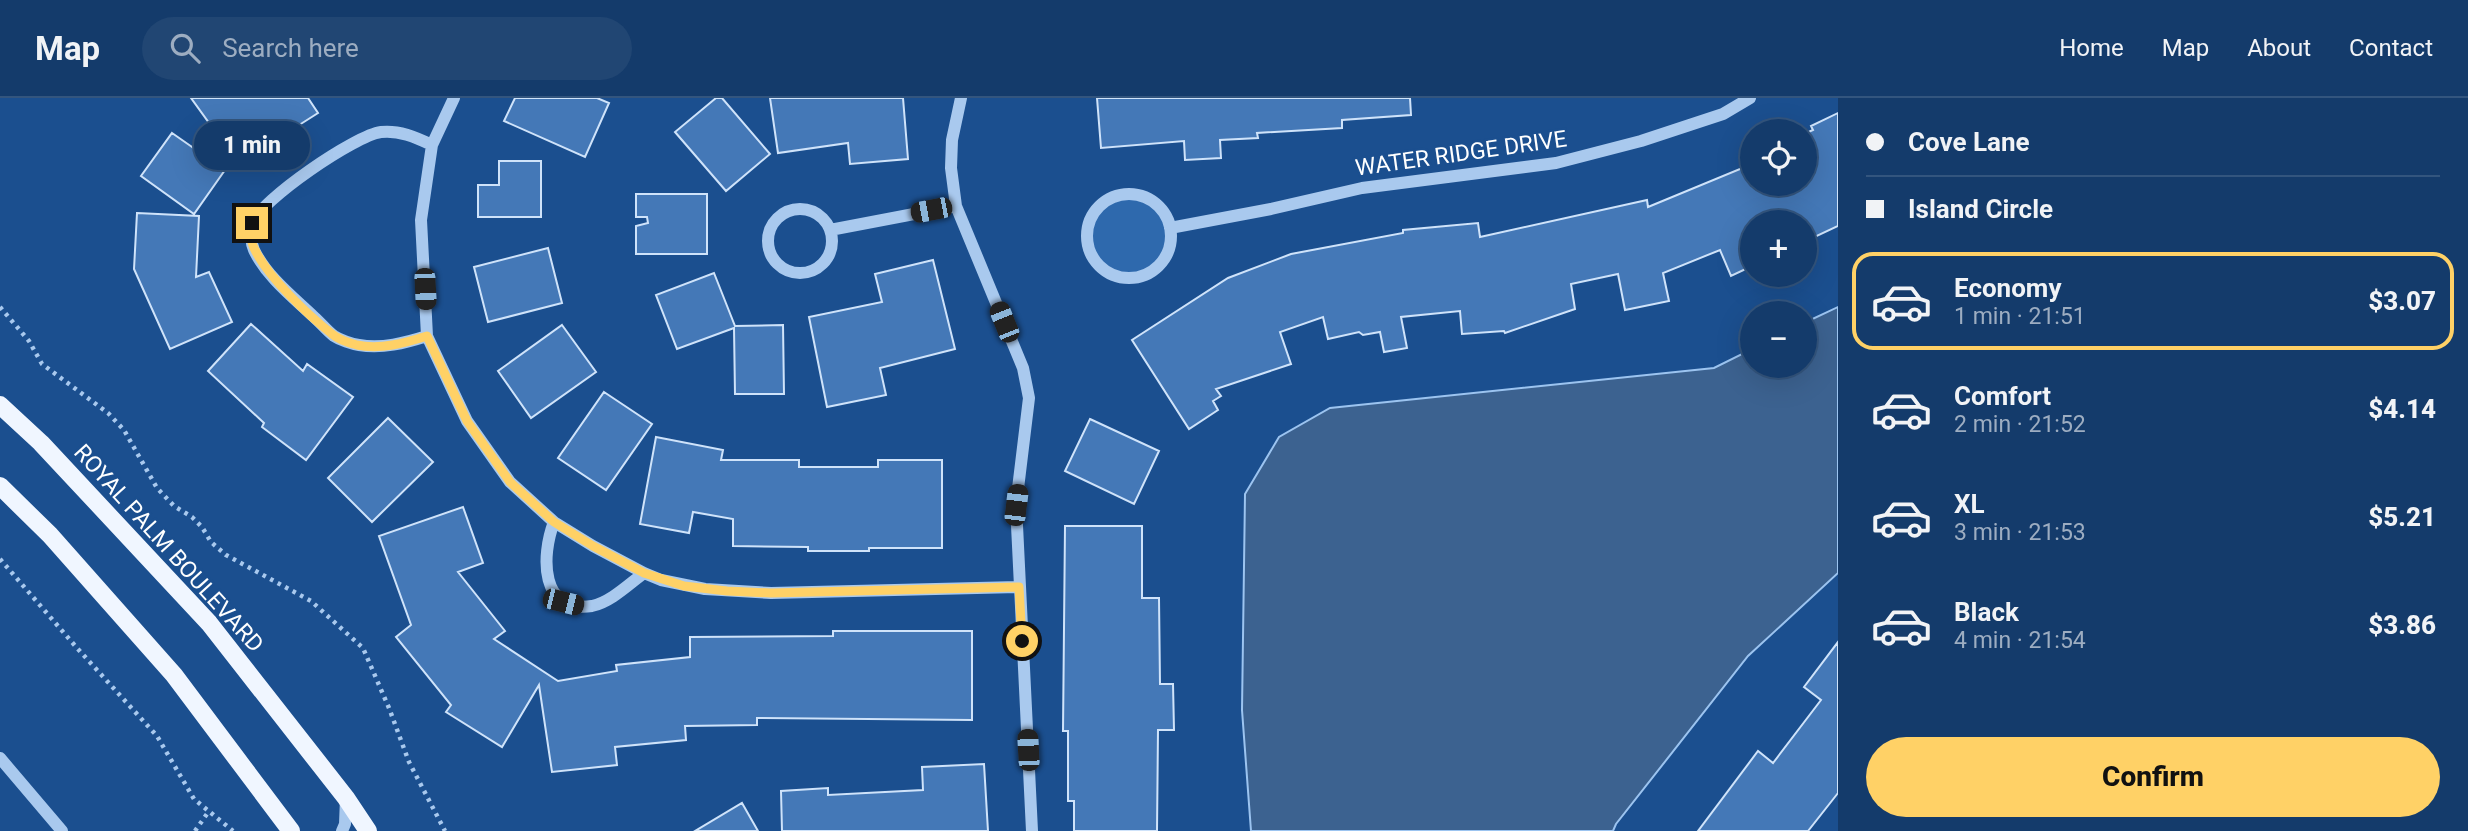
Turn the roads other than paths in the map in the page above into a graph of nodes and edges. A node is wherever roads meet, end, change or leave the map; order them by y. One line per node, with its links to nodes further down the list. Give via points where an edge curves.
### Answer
1 (454, 98): 4 (street)
2 (961, 98): 5 (street, via 952,140)
3 (1750, 98): 6 (street, WATER RIDGE DRIVE, via 1723,114 1556,163 1362,188)
4 (432, 145): 8 (street, via 421,220); 8 (street, via 397,132 361,138 270,201 252,223 251,236 254,249 276,281 334,336 358,345 381,346)
5 (956, 206): 7 (street); 13 (street, via 1023,368 1029,398 1016,505)
6 (1170, 228): 6 (street, via 1150,200 1128,194 1101,205 1092,216 1087,244 1100,267 1124,278 1137,278 1160,265 1171,241)
7 (830, 230): 7 (street, via 818,214 789,211 769,233 770,253 795,273 817,269 831,252)
8 (427, 336): 11 (street, via 467,421 510,482)
9 (0, 405): 15 (main road, ROYAL PALM BOULEVARD, via 209,623)
10 (0, 486): 17 (main road, via 174,675)
11 (554, 522): 12 (street); 12 (street, via 548,537 547,576 563,602 578,606 604,602)
12 (644, 573): 13 (street, via 684,586 727,591)
13 (1019, 587): 20 (street)
14 (0, 758): 16 (street)
15 (346, 798): 18 (street); 19 (main road, ROYAL PALM BOULEVARD)
16 (62, 831)
17 (291, 831)
18 (342, 831)
19 (368, 831)
20 (1032, 831)

